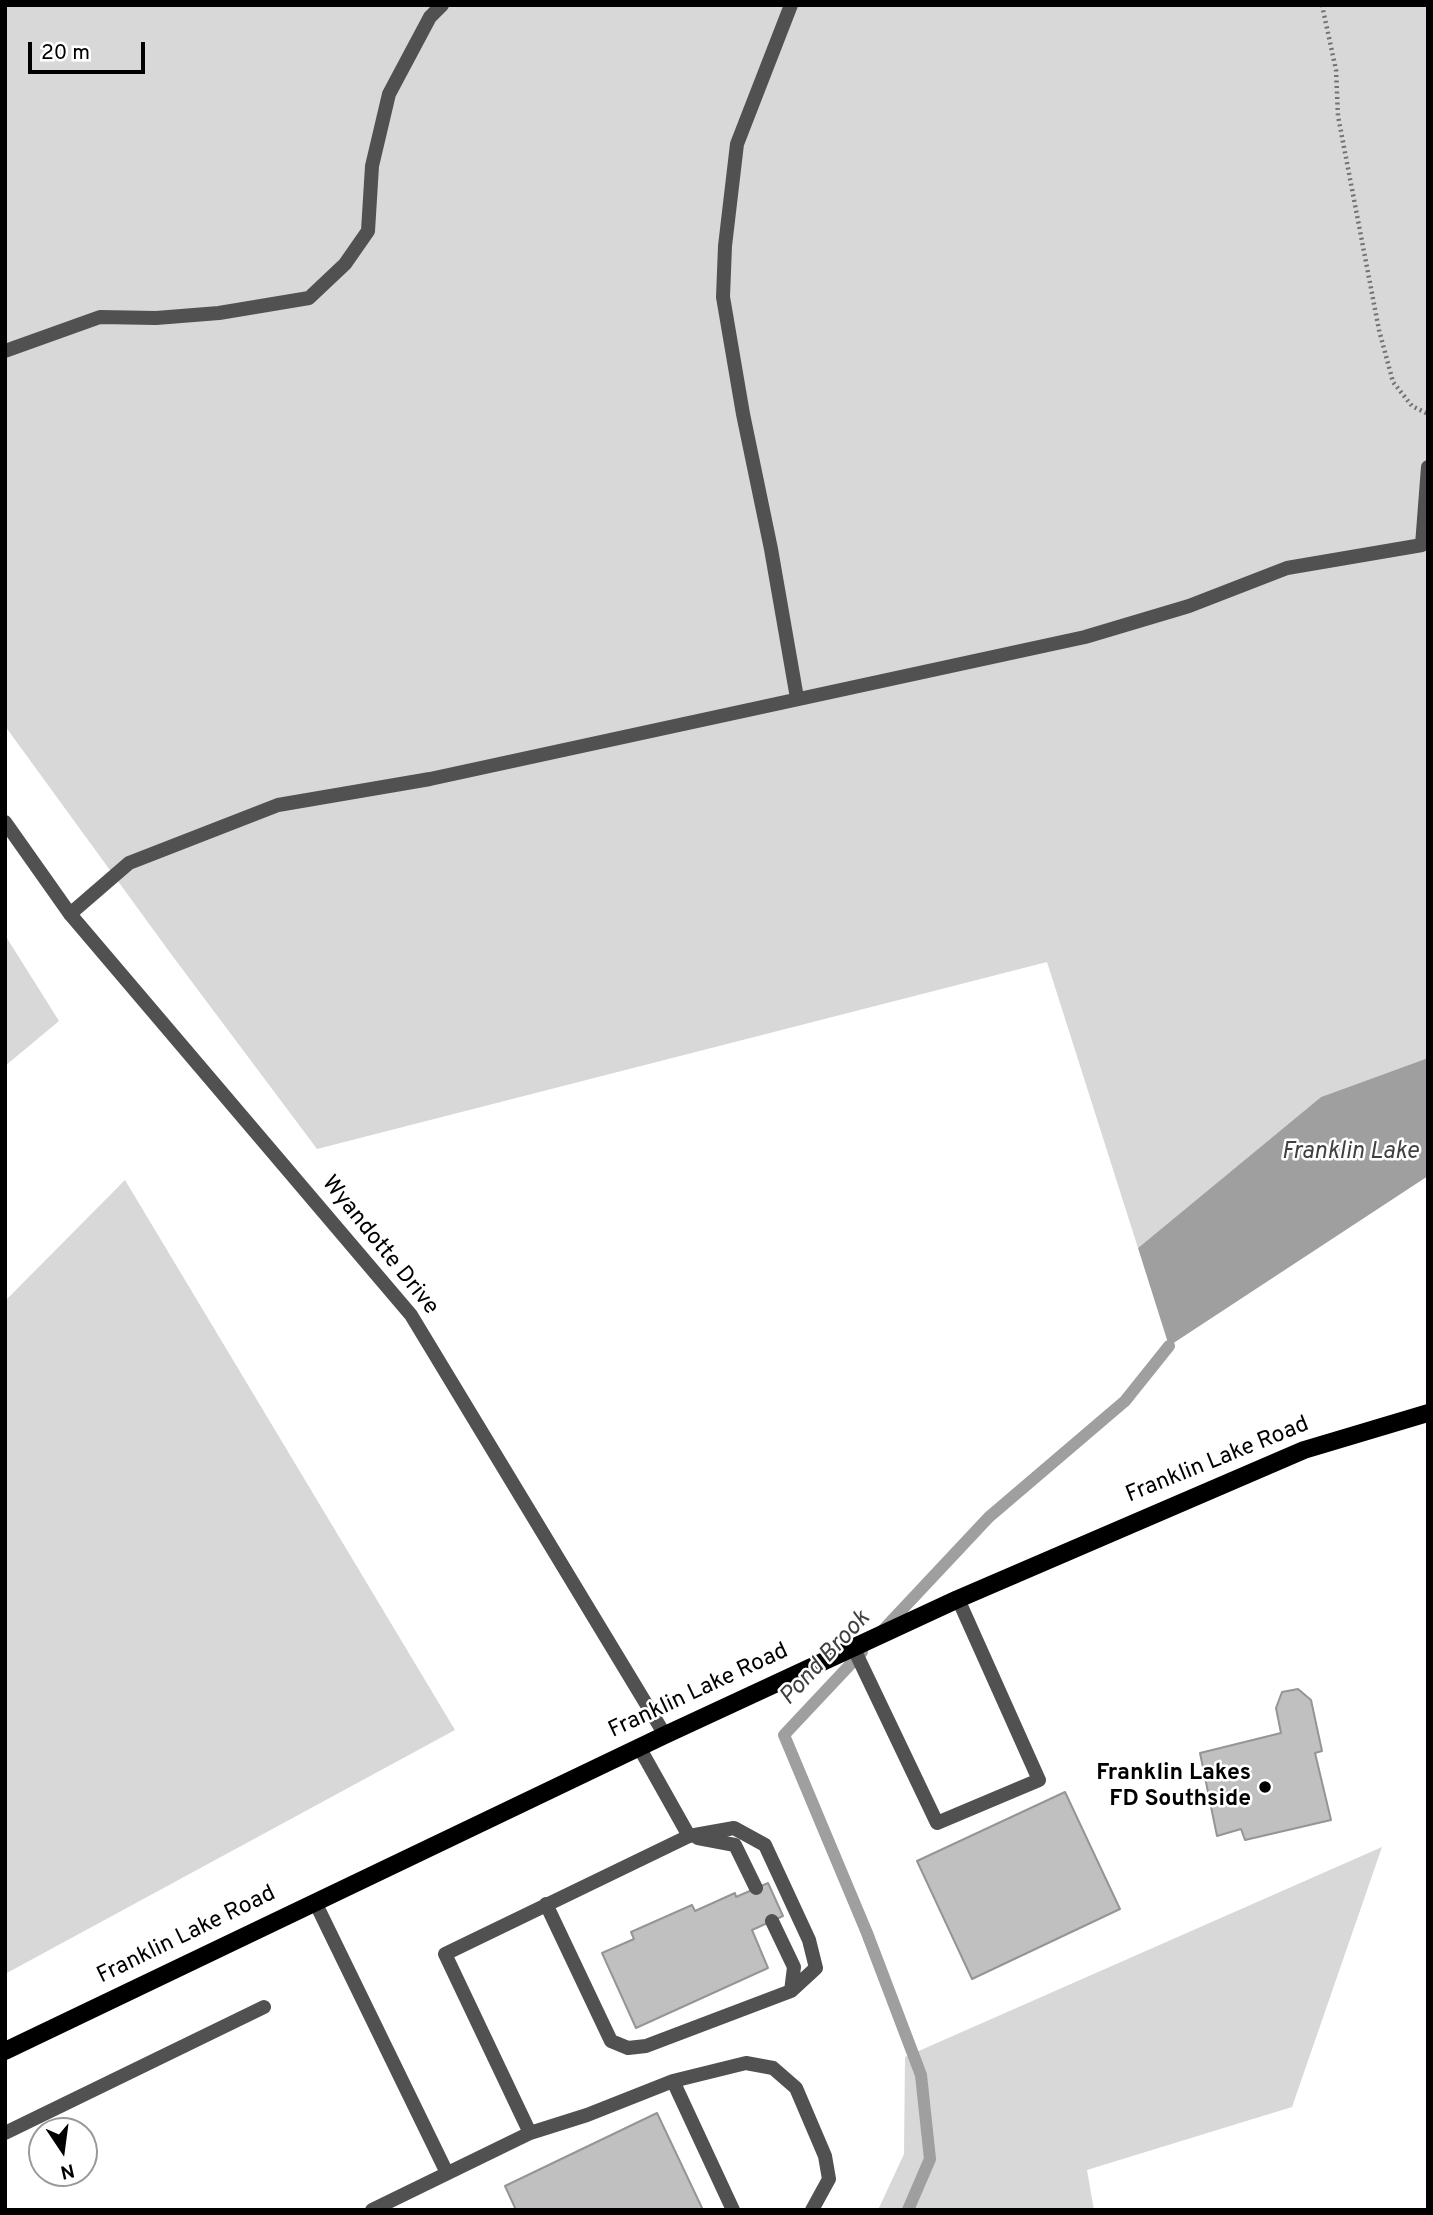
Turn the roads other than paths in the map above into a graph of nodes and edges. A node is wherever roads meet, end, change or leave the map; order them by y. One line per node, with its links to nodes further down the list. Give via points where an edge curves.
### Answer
1 (442, 5): 3 (street, via 430,17 389,94 372,166 368,231 345,264 309,298 219,313 100,317)
2 (791, 5): 5 (street, via 737,144 723,297)
3 (5, 351)
4 (1428, 467): 5 (street, via 1422,545 1287,568 1189,606 1085,637)
5 (797, 698): 7 (street, via 430,779 278,805 129,863)
6 (5, 822): 7 (street, Wyandotte Drive)
7 (70, 914): 11 (street, Wyandotte Drive, via 411,1315)
8 (1428, 1413): 9 (main road, Franklin Lake Road, via 1304,1450)
9 (958, 1599): 10 (main road, Franklin Lake Road); 10 (street, via 1039,1780 937,1824)
10 (853, 1647): 11 (main road, Franklin Lake Road)
11 (665, 1735): 12 (main road, Franklin Lake Road)
12 (639, 1747): 13 (street); 15 (main road, Franklin Lake Road)
13 (689, 1836): 14 (street, via 735,1845); 16 (street); 18 (street, via 734,1828 765,1845 809,1940 816,1968)
14 (756, 1888)
15 (315, 1902): 20 (main road, Franklin Lake Road); 24 (street)
16 (546, 1904): 18 (street, via 611,2041 628,2048 646,2046); 23 (street, via 445,1954)
17 (772, 1921): 18 (street, via 794,1966)
18 (790, 1992)
19 (264, 2007): 22 (street)
20 (5, 2051)
21 (673, 2081): 23 (street); 26 (street); 27 (street, via 746,2063 773,2068 796,2088 825,2156 829,2179)
22 (5, 2133)
23 (530, 2133): 24 (street)
24 (447, 2173): 25 (street)
25 (372, 2210)
26 (733, 2210)
27 (812, 2210)

